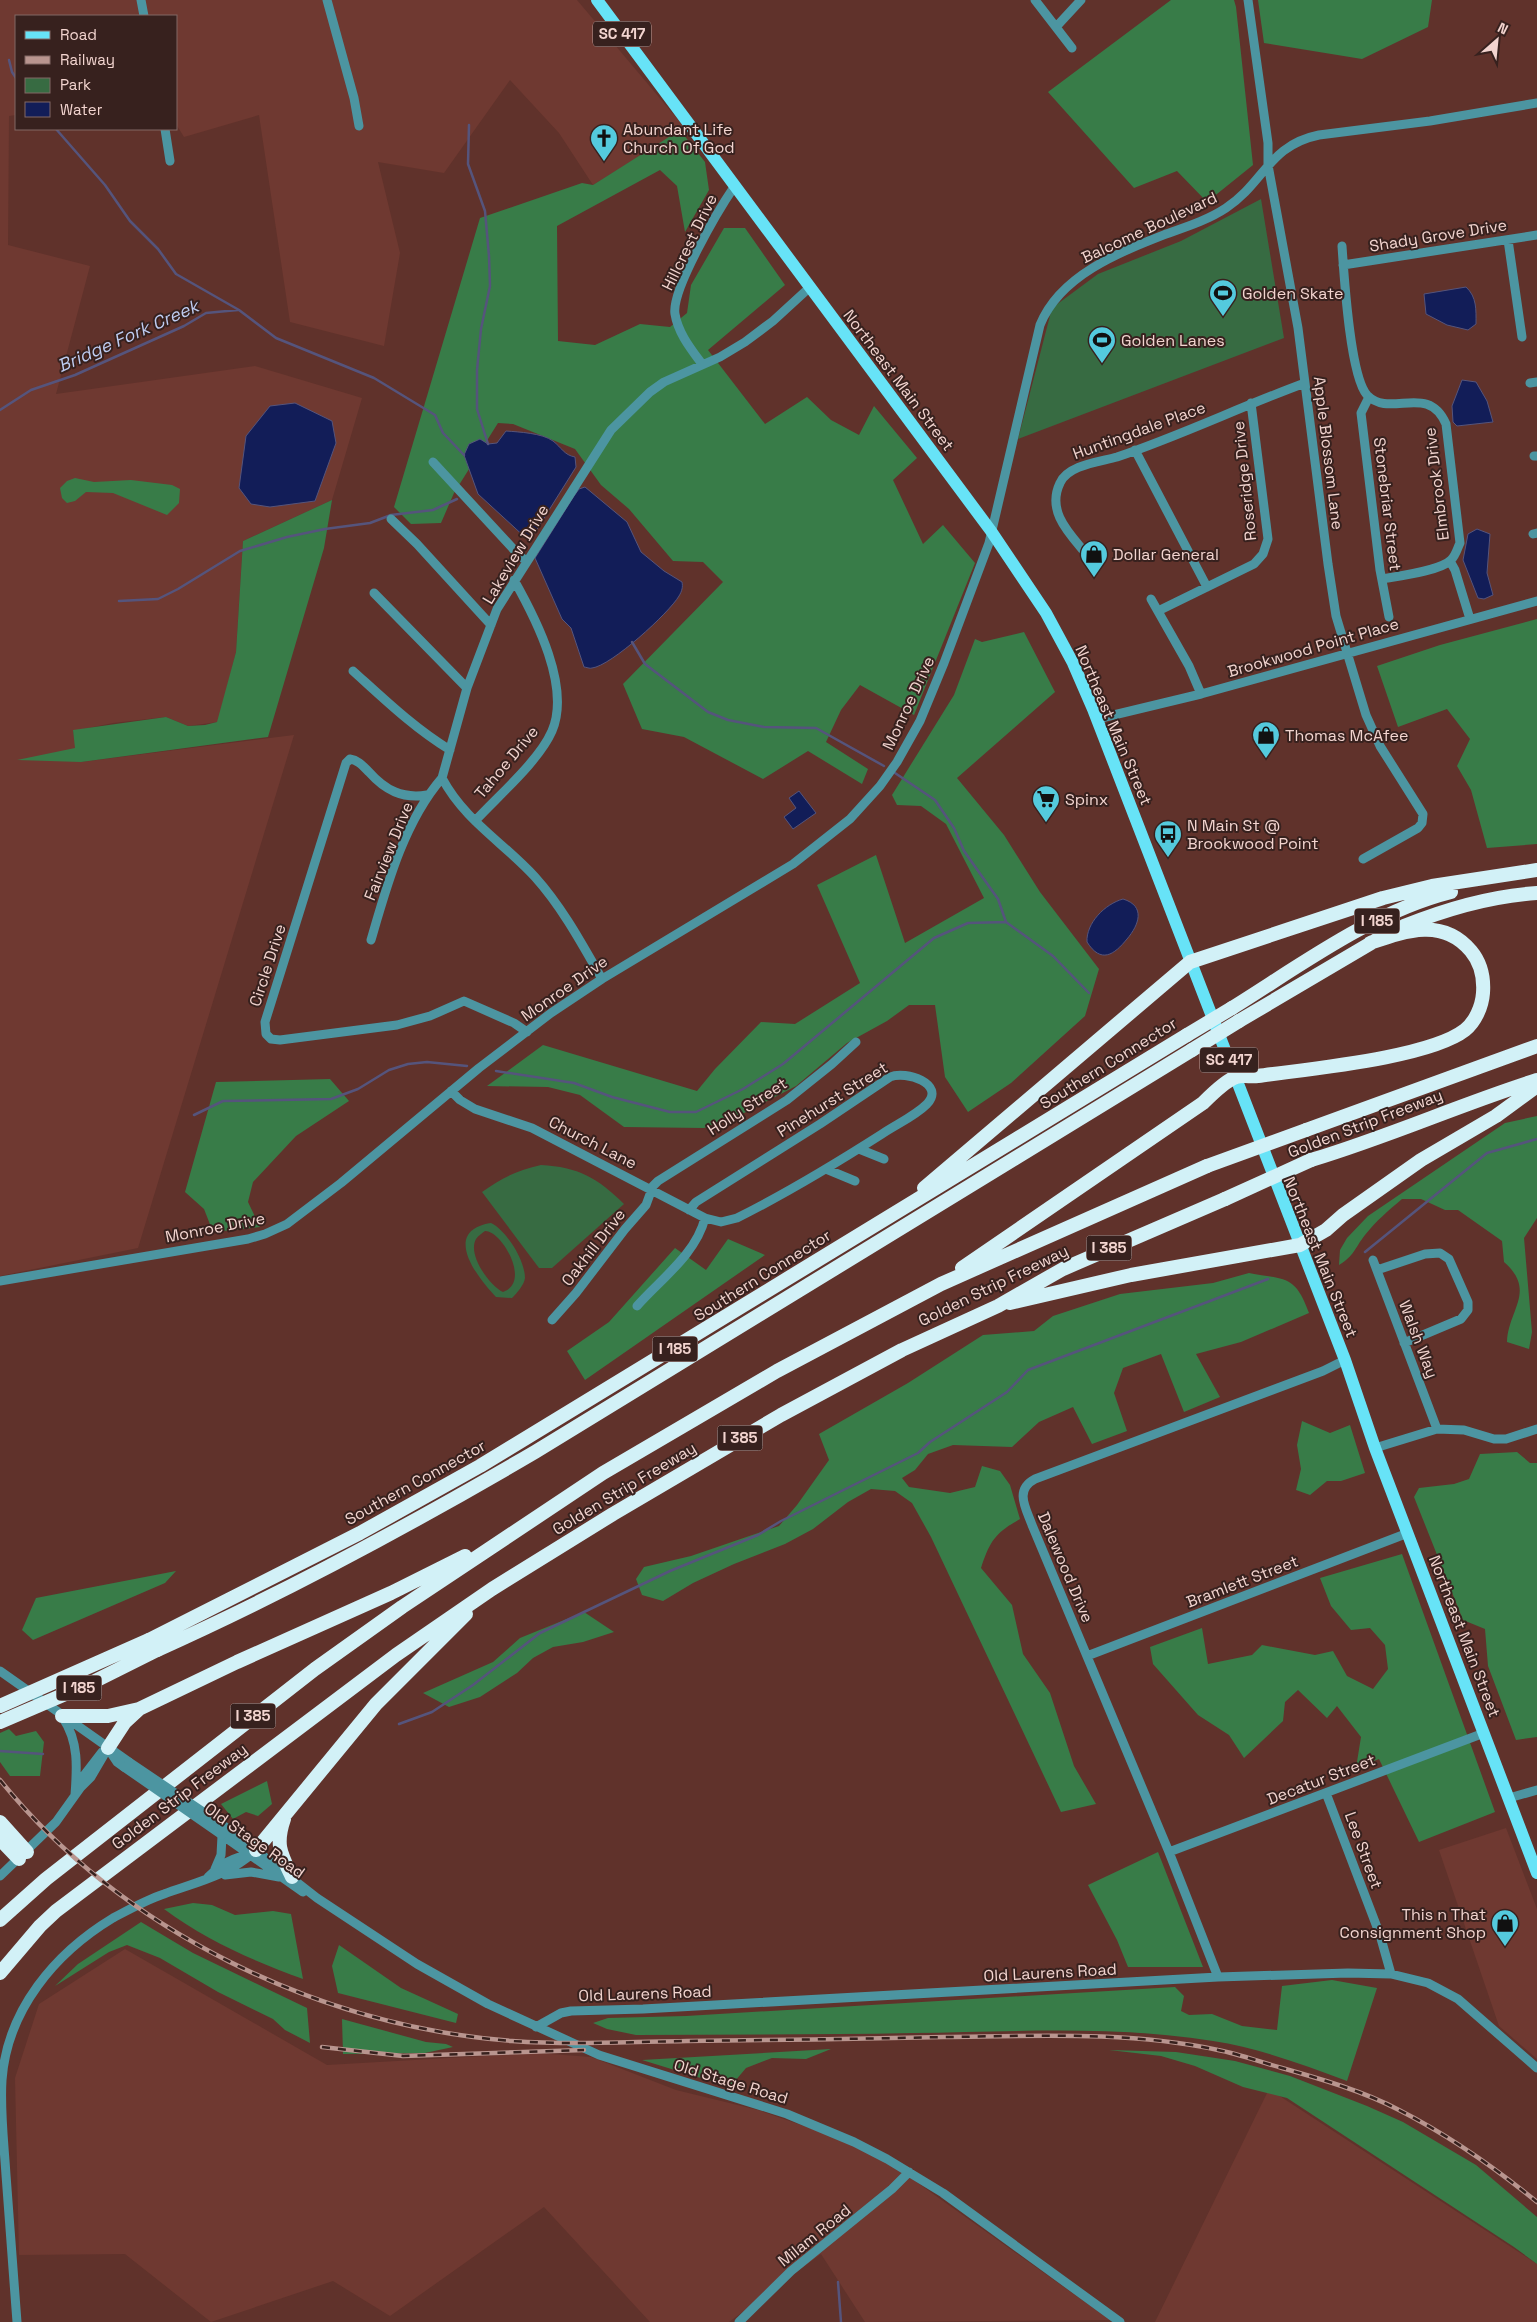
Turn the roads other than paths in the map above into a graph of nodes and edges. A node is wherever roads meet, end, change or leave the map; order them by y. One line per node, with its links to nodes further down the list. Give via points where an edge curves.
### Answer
1 (141, 0): 7 (street)
2 (327, 0): 11 (street, via 354,98)
3 (597, 0): 15 (main road, SC 417)
4 (1035, 0): 8 (street)
5 (1081, 0): 8 (street)
6 (1248, 0): 14 (street, Apple Blossom Lane, via 1268,143)
7 (144, 15)
8 (1056, 27): 9 (street)
9 (1072, 48)
10 (1537, 104): 14 (street, Balcome Boulevard, via 1310,137 1284,149)
11 (358, 126)
12 (165, 130): 13 (street)
13 (170, 161)
14 (1268, 165): 23 (street, Apple Blossom Lane); 29 (street, Balcome Boulevard, via 1224,210 1101,264 1073,282 1053,301 1038,333)
15 (734, 187): 20 (main road, SC 417); 22 (street, Hillcrest Drive, via 696,254 676,299 675,313 682,334)
16 (1537, 235): 17 (street, Shady Grove Drive)
17 (1508, 240): 19 (street, Shady Grove Drive); 21 (street)
18 (1342, 246): 19 (street)
19 (1343, 265): 24 (street, via 1355,365 1362,388)
20 (809, 288): 22 (street, Lakeview Drive, via 745,342); 29 (main road, Northeast Main Street / SC 417)
21 (1522, 337)
22 (702, 364): 31 (street, Lakeview Drive, via 664,382 623,416 601,444)
23 (1305, 382): 25 (street, Huntingdale Place); 43 (street, Apple Blossom Lane, via 1328,564 1336,616)
24 (1369, 397): 32 (street, Elmbrook Drive, via 1387,403 1425,402 1442,415 1446,424 1460,543); 33 (street, Stonebriar Street, via 1361,413)
25 (1251, 403): 26 (street, Huntingdale Place); 35 (street, Roseridge Drive, via 1268,539 1263,554 1254,564)
26 (1135, 450): 30 (street, Huntingdale Place, via 1074,469 1060,482 1055,507 1064,526); 35 (street)
27 (433, 462): 31 (street)
28 (391, 520): 42 (street)
29 (991, 531): 47 (main road, Northeast Main Street / SC 417, via 1046,613 1073,663); 58 (street, Monroe Drive, via 920,721 897,762 868,800 832,835 793,864)
30 (1083, 550)
31 (526, 561): 34 (street, Lakeview Drive)
32 (1450, 561): 33 (street, Elmbrook Drive); 41 (street)
33 (1382, 579): 40 (street, Stonebriar Street)
34 (514, 580): 42 (street, Lakeview Drive); 51 (street, Tahoe Drive, via 554,671 559,706 552,730 542,748)
35 (1207, 587): 39 (street, Roseridge Drive)
36 (374, 593): 45 (street)
37 (1151, 600): 39 (street)
38 (1537, 601): 41 (street, Brookwood Point Place)
39 (1158, 612): 46 (street, via 1189,666)
40 (1389, 617)
41 (1470, 619): 43 (street, Brookwood Point Place)
42 (491, 625): 45 (street, Lakeview Drive)
43 (1346, 652): 46 (street, Brookwood Point Place); 52 (street, Apple Blossom Lane, via 1360,699 1380,746 1424,818 1418,828)
44 (353, 670): 48 (street, via 401,714)
45 (467, 688): 48 (street, Lakeview Drive)
46 (1200, 694): 47 (street, Brookwood Point Place)
47 (1097, 719): 57 (main road, Northeast Main Street / SC 417)
48 (450, 750): 49 (street, Lakeview Drive)
49 (442, 778): 50 (street, Fairview Drive); 51 (street, via 452,797)
50 (427, 795): 55 (street, Fairview Drive, via 395,864); 59 (street, Circle Drive, via 408,796 392,792 361,764 350,759 346,762 265,1030 272,1039 280,1040 397,1025 430,1016 461,1001)
51 (475, 821): 58 (street, via 544,888)
52 (1363, 859)
53 (1537, 870): 57 (highway, via 1440,885 1383,898); 72 (highway, Southern Connector / I 185, bridge, via 1434,896 1354,933)
54 (1537, 894): 56 (highway, Southern Connector / I 185, via 1459,907 1424,918)
55 (371, 940)
56 (1370, 943): 62 (highway, via 1423,928 1442,931 1465,945 1474,955 1484,982 1480,1008 1468,1026 1436,1044 1404,1052 1356,1062); 91 (highway, Southern Connector / I 185, bridge, via 457,1498 273,1596)
57 (1190, 962): 62 (main road, Northeast Main Street / SC 417); 72 (highway)
58 (602, 979): 59 (street, Monroe Drive)
59 (527, 1032): 65 (street, Monroe Drive)
60 (856, 1042): 70 (street, Holly Street, via 787,1100 687,1160 658,1181)
61 (1537, 1046): 79 (highway, Golden Strip Freeway / I 385, bridge, via 1207,1166)
62 (1234, 1078): 75 (main road, Northeast Main Street / SC 417); 79 (highway, via 1203,1103 992,1245)
63 (1537, 1080): 81 (highway, Golden Strip Freeway / I 385, bridge, via 1311,1160 1063,1269)
64 (1537, 1086): 75 (highway, via 1496,1116 1421,1160 1326,1230)
65 (451, 1091): 70 (street, Church Lane, via 475,1109 532,1128); 78 (street, Monroe Drive, via 327,1194 277,1230 243,1240)
66 (859, 1149): 67 (street); 68 (street, Pinehurst Street); 71 (street, Pinehurst Street, via 927,1104 931,1093 928,1085 909,1075 890,1077 696,1202)
67 (884, 1159)
68 (826, 1169): 69 (street); 74 (street, Pinehurst Street, via 736,1218)
69 (855, 1181)
70 (652, 1190): 71 (street, Church Lane); 82 (street, Oakhill Drive, via 646,1205)
71 (690, 1210): 73 (street, Church Lane)
72 (892, 1216): 91 (highway, Southern Connector / I 185, via 480,1466)
73 (705, 1218): 74 (street, Church Lane); 80 (street, via 701,1231 681,1261)
74 (720, 1222)
75 (1300, 1245): 81 (highway, via 1131,1275); 84 (main road, Northeast Main Street / SC 417)
76 (1373, 1260): 77 (street, Walsh Way)
77 (1377, 1270): 83 (street, Walsh Way); 83 (street, via 1425,1254 1440,1253 1450,1259 1468,1302 1468,1310 1461,1319)
78 (0, 1281)
79 (941, 1284): 88 (highway, Golden Strip Freeway / I 385, via 668,1433)
80 (637, 1306)
81 (998, 1306): 90 (highway, Golden Strip Freeway / I 385, via 902,1350 781,1415)
82 (552, 1320)
83 (1404, 1343): 85 (street, Walsh Way)
84 (1344, 1360): 87 (main road, Northeast Main Street / SC 417); 92 (street, Dalewood Drive, via 1323,1371 1027,1484 1022,1499)
85 (1437, 1429): 86 (street, via 1464,1430 1494,1439 1506,1439); 87 (street)
86 (1537, 1429)
87 (1375, 1448): 89 (main road, Northeast Main Street / SC 417)
88 (519, 1529): 95 (highway, via 391,1593 229,1665); 115 (highway, Golden Strip Freeway / I 385, via 315,1669 46,1879)
89 (1408, 1533): 92 (street, Bramlett Street); 98 (main road, Northeast Main Street / SC 417)
90 (492, 1589): 104 (highway, via 376,1704); 116 (highway, Golden Strip Freeway / I 385, via 342,1694 56,1911)
91 (153, 1645): 94 (highway, Southern Connector / I 185, bridge); 97 (highway, Southern Connector / I 185, bridge, via 90,1683)
92 (1087, 1656): 108 (street, Dalewood Drive)
93 (0, 1671): 96 (street, Old Stage Road)
94 (0, 1706)
95 (140, 1709): 96 (highway, via 108,1716); 99 (highway, via 126,1722)
96 (62, 1716): 99 (street, Old Stage Road); 102 (street, via 77,1754)
97 (0, 1722)
98 (1484, 1733): 101 (street, Decatur Street); 103 (main road, Northeast Main Street / SC 417)
99 (108, 1748): 102 (street, via 90,1766); 106 (street, Old Stage Road, bridge)
100 (1537, 1790): 103 (street)
101 (1326, 1793): 108 (street, Decatur Street); 117 (street, Lee Street)
102 (75, 1796): 110 (street, via 56,1822)
103 (1509, 1798): 111 (main road, Northeast Main Street / SC 417)
104 (286, 1812): 109 (highway); 114 (highway, via 278,1836)
105 (0, 1822): 110 (highway)
106 (225, 1834): 109 (street, Old Stage Road); 112 (street)
107 (0, 1839): 110 (highway)
108 (1169, 1852): 118 (street, Dalewood Drive)
109 (253, 1853): 112 (street, via 238,1856 222,1865); 114 (street, Old Stage Road)
110 (23, 1856): 113 (street)
111 (1537, 1873)
112 (215, 1874): 114 (street, via 251,1872); 122 (street, via 144,1902 86,1938 38,1983 19,2016 5,2056 1,2097)
113 (0, 1876)
114 (287, 1877): 119 (street, Old Stage Road, via 417,1964)
115 (0, 1920)
116 (0, 1973)
117 (1392, 1974): 118 (street, Old Laurens Road); 120 (street, Old Laurens Road, via 1428,1983 1458,1999)
118 (1218, 1977): 119 (street, Old Laurens Road, via 643,2009 571,2010)
119 (536, 2027): 121 (street, Old Stage Road, via 599,2055 810,2122)
120 (1537, 2068)
121 (909, 2172): 123 (street, Milam Road, via 892,2190 791,2271); 124 (street, Old Stage Road, via 1007,2238)
122 (17, 2322)
123 (739, 2322)
124 (1120, 2322)

